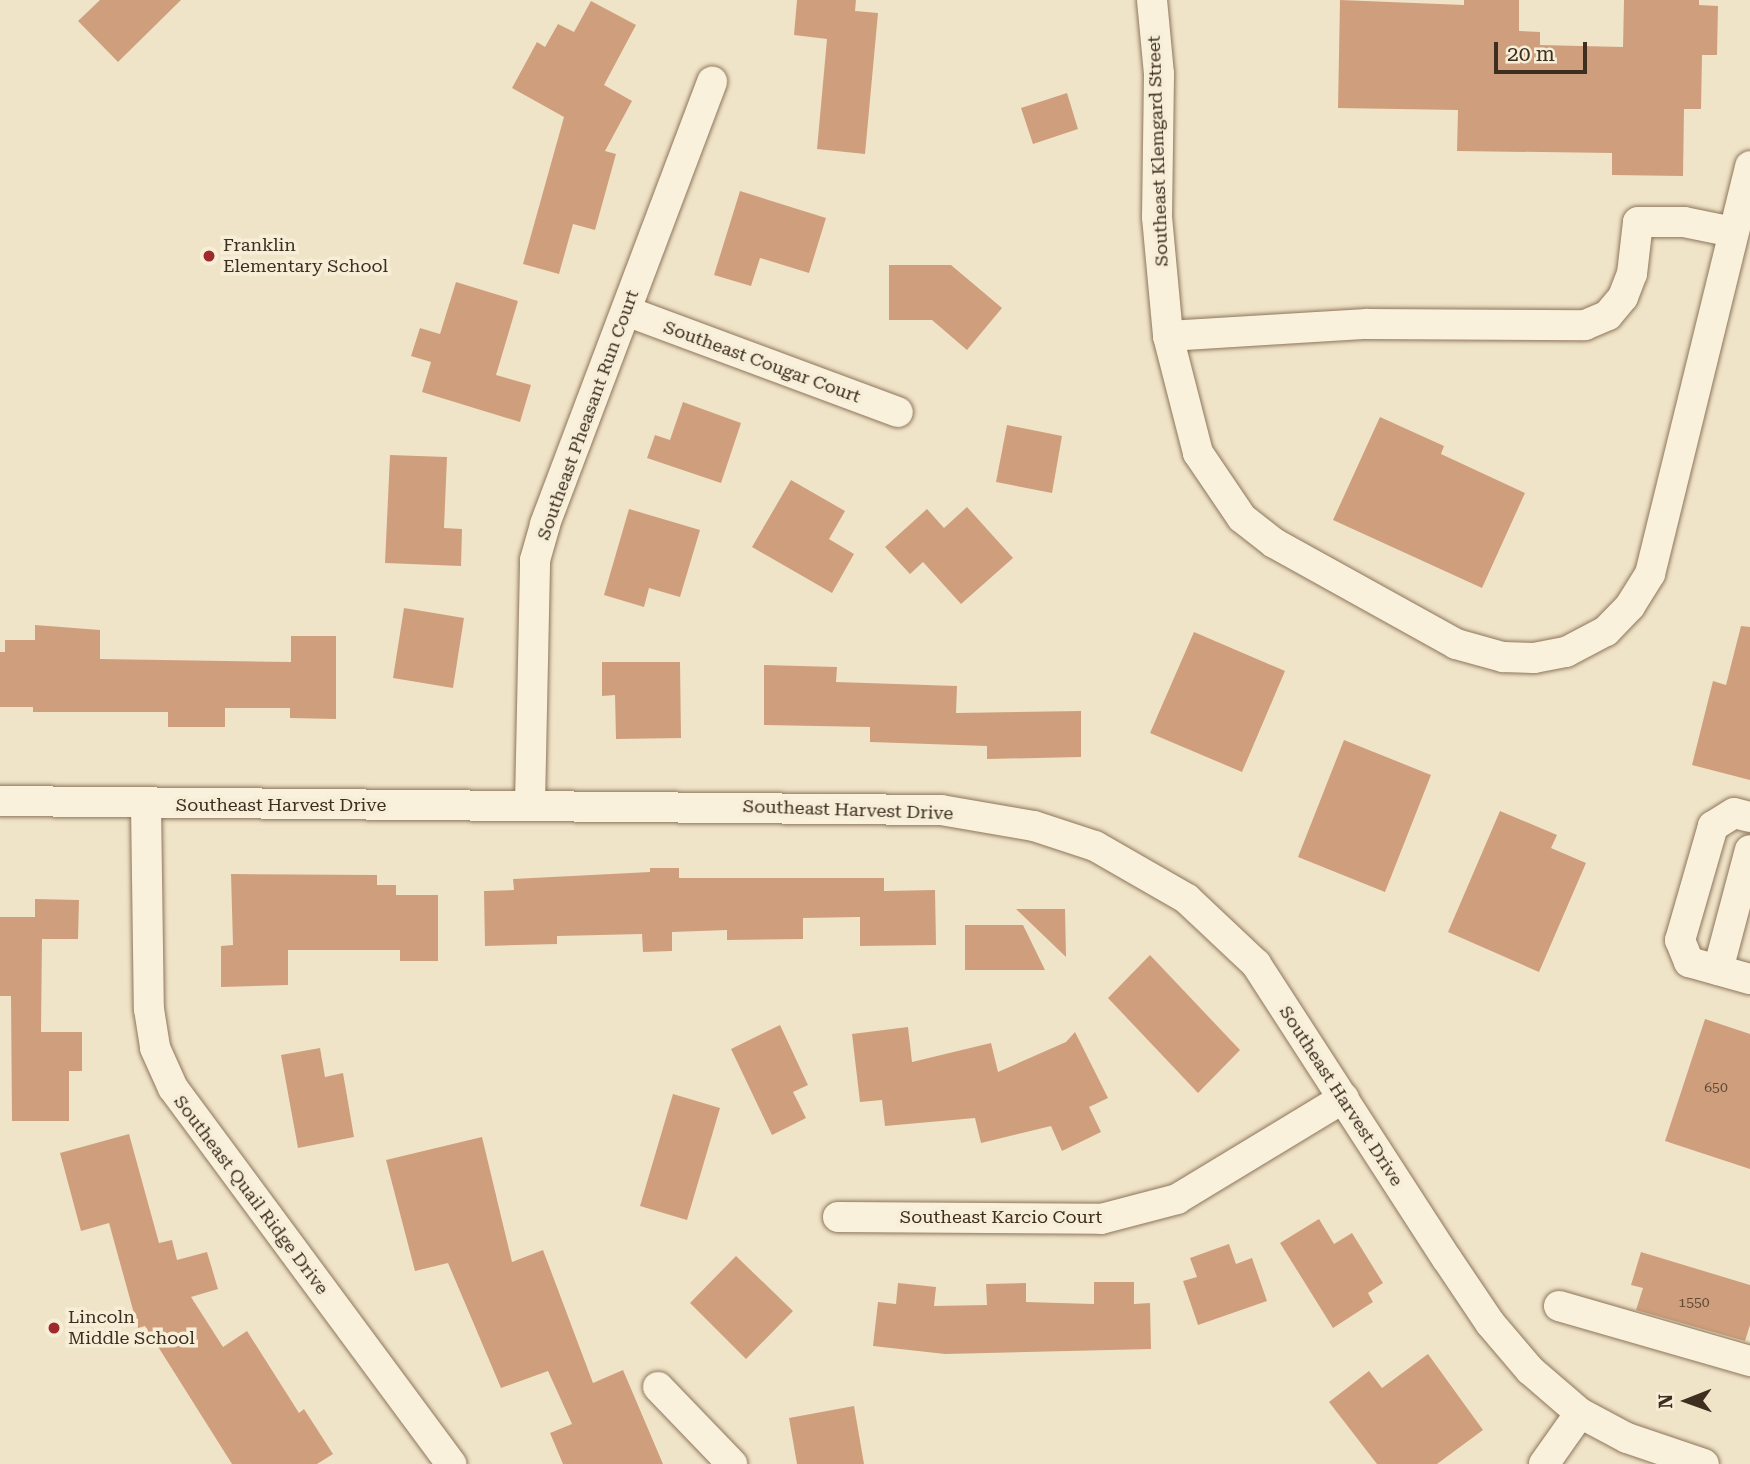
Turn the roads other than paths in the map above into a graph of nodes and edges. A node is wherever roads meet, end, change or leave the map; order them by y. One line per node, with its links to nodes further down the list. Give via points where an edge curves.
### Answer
1 (1152, 0): 6 (street, Southeast Klemgard Street, via 1159,74 1157,217)
2 (712, 81): 5 (street, Southeast Pheasant Run Court)
3 (1750, 166): 4 (street, Southeast Klemgard Street)
4 (1733, 232): 6 (street, via 1684,222 1638,222 1632,274 1623,298 1608,315 1585,325 1367,324); 6 (street, Southeast Klemgard Street, via 1650,574 1630,606 1606,631 1566,652 1534,658 1503,657 1456,644 1274,543 1242,518 1198,453)
5 (626, 311): 7 (street, Southeast Cougar Court); 9 (street, Southeast Pheasant Run Court, via 544,524 535,560)
6 (1168, 336)
7 (898, 412)
8 (0, 801): 10 (street, Southeast Harvest Drive)
9 (530, 804): 10 (street, Southeast Harvest Drive); 15 (street, Southeast Harvest Drive, via 941,810 1034,826 1095,846 1187,899 1256,964)
10 (146, 805): 22 (street, Southeast Quail Ridge Drive, via 149,1009 155,1048 173,1088)
11 (1750, 817): 14 (street, via 1734,813 1713,826 1680,940 1689,962)
12 (1750, 850): 14 (street)
13 (1750, 916): 14 (street)
14 (1740, 974)
15 (1344, 1098): 16 (street, Southeast Karcio Court, via 1177,1199 1101,1219); 20 (street, Southeast Harvest Drive, via 1490,1324 1530,1370)
16 (838, 1217)
17 (1559, 1306): 18 (street)
18 (1750, 1361)
19 (658, 1387): 23 (street)
20 (1580, 1413): 21 (street, Southeast Harvest Drive); 24 (street)
21 (1686, 1461)
22 (451, 1464)
23 (732, 1464)
24 (1544, 1464)

